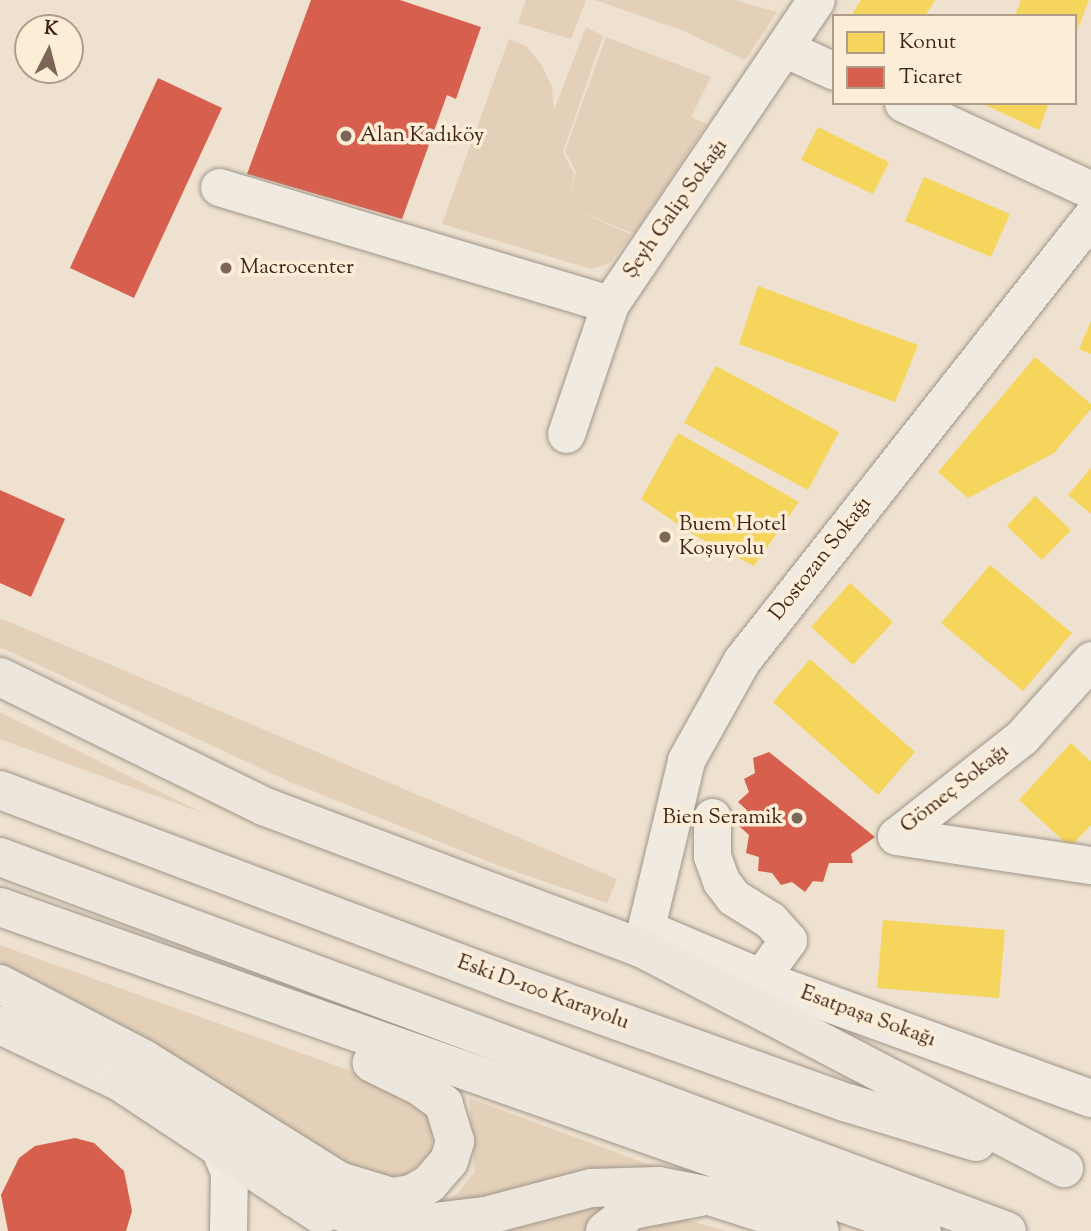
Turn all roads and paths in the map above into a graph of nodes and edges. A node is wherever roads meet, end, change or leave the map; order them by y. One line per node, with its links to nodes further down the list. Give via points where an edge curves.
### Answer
1 (816, 0): 2 (street, Şeyh Galip Sokağı)
2 (786, 49): 3 (street); 8 (street, Şeyh Galip Sokağı)
3 (832, 70)
4 (908, 105): 6 (street)
5 (219, 187): 8 (street)
6 (1091, 190)
7 (1091, 217): 17 (street, Dostozan Sokağı, via 742,660 687,760)
8 (610, 304): 9 (street, Şeyh Galip Sokağı)
9 (566, 434)
10 (1091, 660): 15 (street, Gömeç Sokağı, via 1021,737 896,836)
11 (0, 677): 17 (main road, via 263,806)
12 (0, 790): 24 (main road, Eski D-100 Karayolu, via 835,1099)
13 (712, 817): 18 (street, via 712,856 721,881 733,897 770,920 788,940)
14 (0, 858): 32 (main road)
15 (1091, 865)
16 (0, 907): 19 (main road)
17 (644, 939): 18 (street, Esatpaşa Sokağı); 24 (main road)
18 (761, 977): 22 (street, Esatpaşa Sokağı)
19 (206, 983): 20 (main road, via 421,1087 444,1104 455,1141 449,1161 429,1184 411,1194 392,1197 363,1192 78,1021); 31 (main road)
20 (0, 984)
21 (0, 1025): 23 (main road, via 120,1082)
22 (1091, 1098)
23 (219, 1148): 26 (main road); 27 (street, via 229,1172)
24 (1077, 1173)
25 (709, 1196): 26 (main road, via 622,1184 544,1198 485,1216 393,1227); 29 (main road, via 632,1210); 30 (main road)
26 (294, 1198): 28 (main road)
27 (228, 1231)
28 (346, 1231)
29 (605, 1231)
30 (820, 1231)
31 (922, 1231)
32 (1007, 1231)

